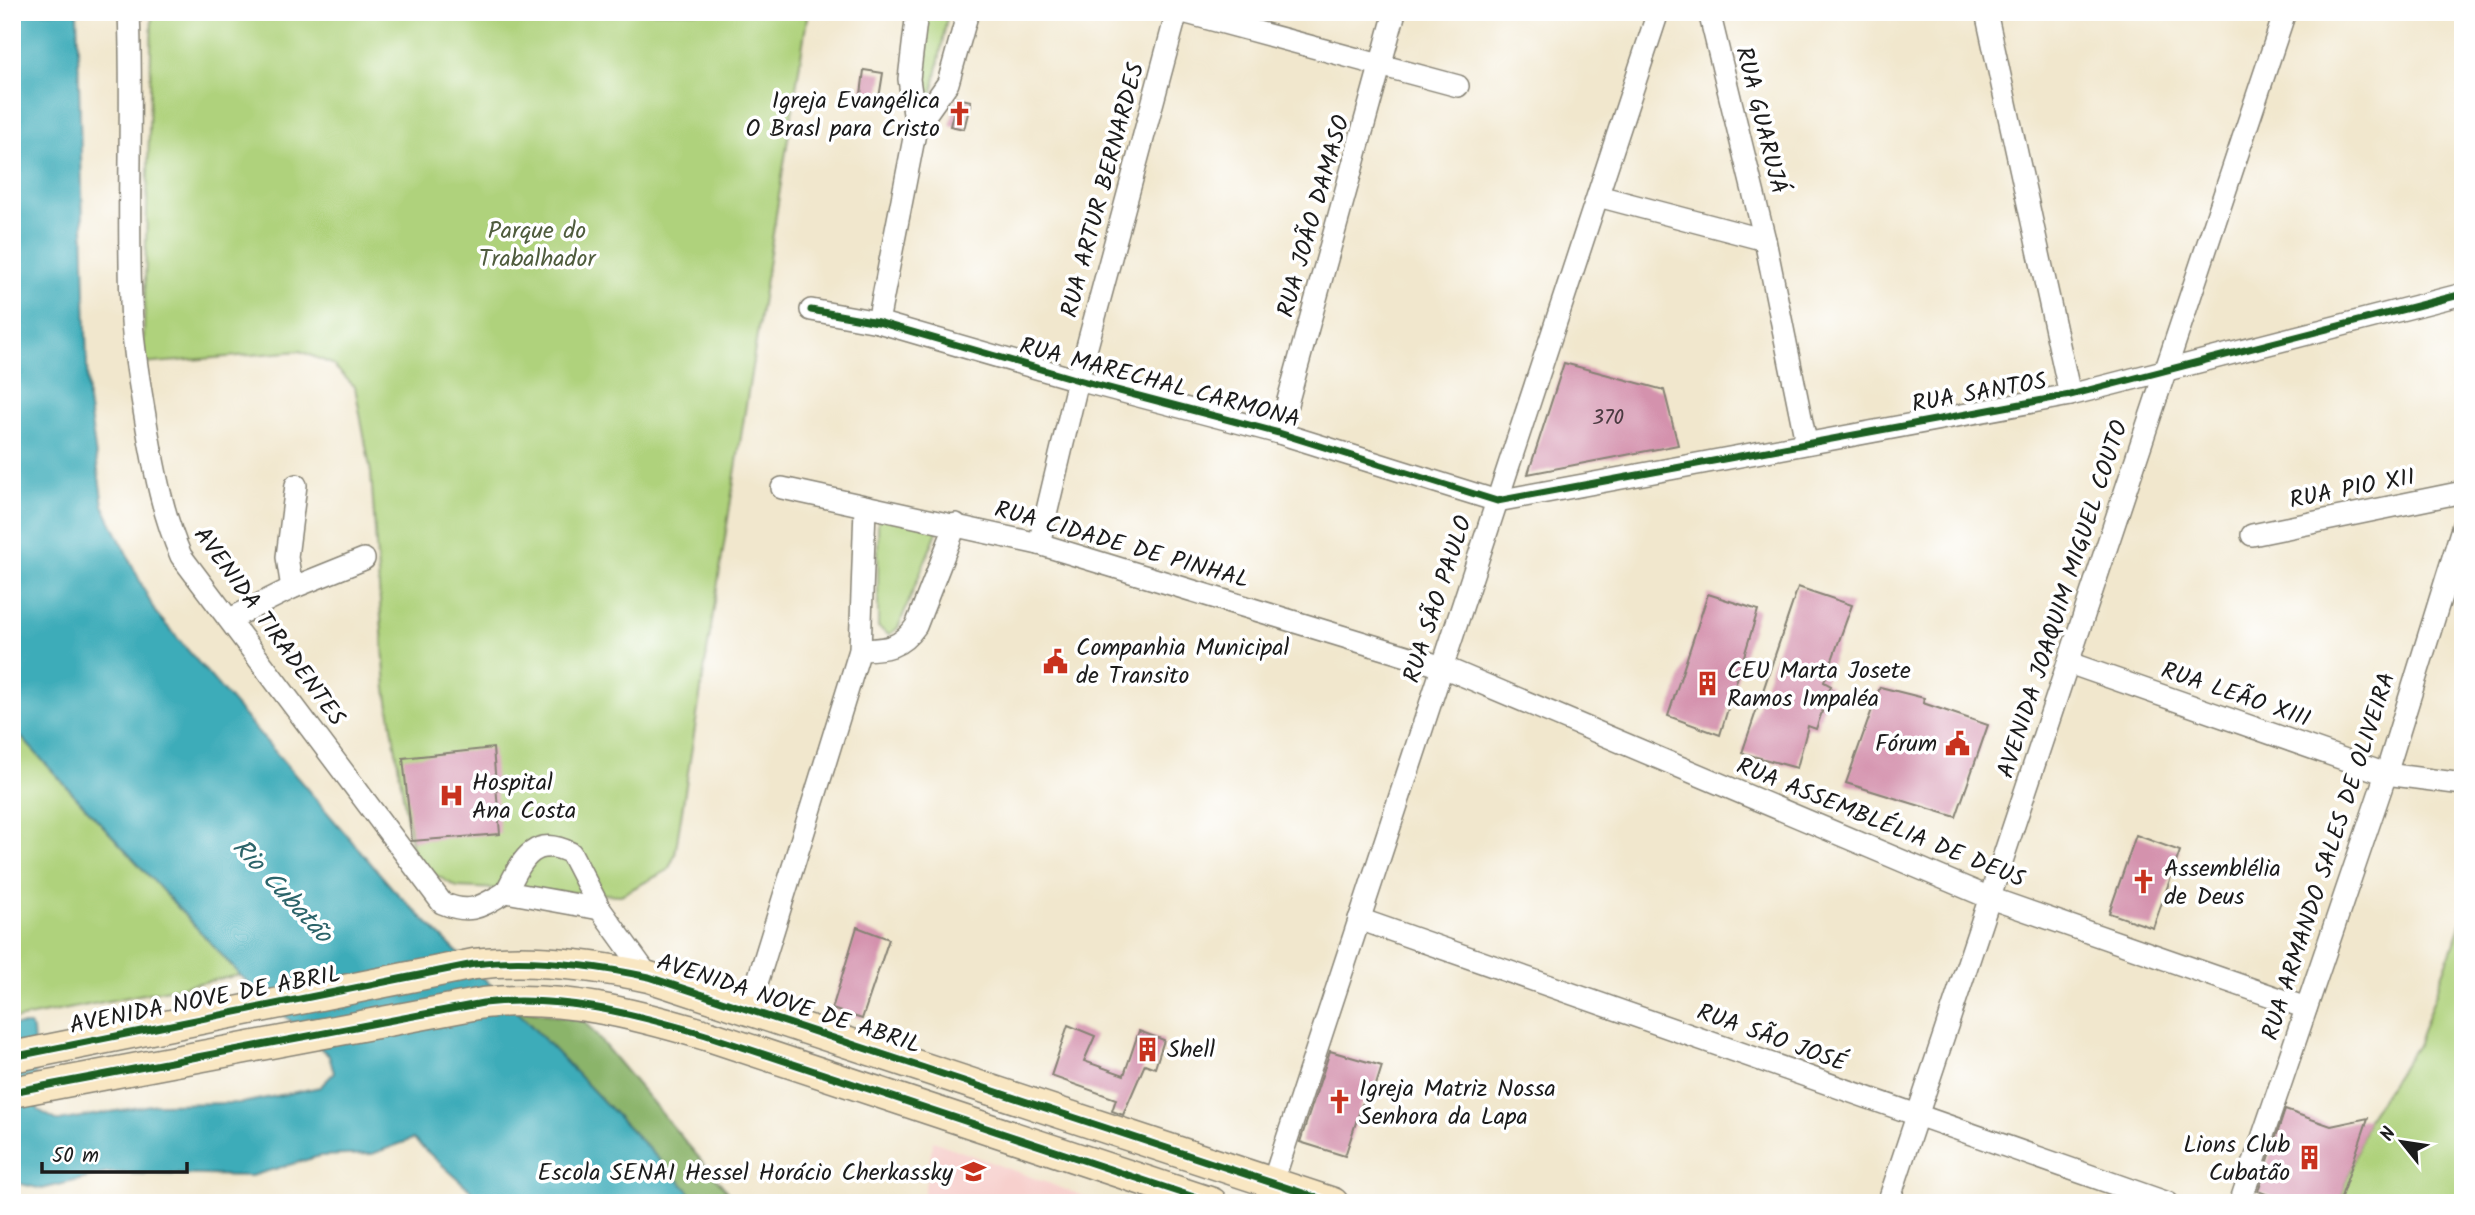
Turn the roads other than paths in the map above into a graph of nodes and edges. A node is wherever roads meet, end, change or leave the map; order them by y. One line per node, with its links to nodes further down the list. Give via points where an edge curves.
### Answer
1 (129, 12): 35 (street, AVENIDA TIRADENTES, via 131,301 136,362 168,527 181,556)
2 (917, 12): 13 (street, via 909,79)
3 (968, 12): 13 (street, via 948,83)
4 (1177, 12): 20 (street, RUA ARTUR BERNARDES)
5 (1183, 12): 11 (street)
6 (1395, 12): 11 (street, RUA JOÃO DAMASO)
7 (1658, 12): 14 (street, RUA SÃO PAULO)
8 (1709, 12): 15 (street, RUA GUARUJÁ)
9 (1986, 12): 21 (street)
10 (2286, 12): 19 (street, AVENIDA JOAQUIM MIGUEL COUTO)
11 (1382, 66): 12 (street); 22 (street, RUA JOÃO DAMASO)
12 (1458, 86)
13 (916, 128): 18 (street)
14 (1598, 196): 15 (street); 27 (street, RUA SÃO PAULO)
15 (1765, 240): 23 (street, RUA GUARUJÁ)
16 (2463, 294): 19 (street, RUA SANTOS)
17 (811, 310): 18 (street, RUA MARECHAL CARMONA)
18 (878, 322): 20 (street, RUA MARECHAL CARMONA)
19 (2164, 372): 21 (street, RUA SANTOS); 37 (street, AVENIDA JOAQUIM MIGUEL COUTO)
20 (1077, 380): 22 (street, RUA MARECHAL CARMONA); 32 (street, RUA ARTUR BERNARDES)
21 (2070, 395): 23 (street, RUA SANTOS)
22 (1279, 433): 27 (street, RUA MARECHAL CARMONA)
23 (1806, 442): 27 (street, RUA SANTOS)
24 (296, 485): 34 (street, via 286,557)
25 (782, 488): 28 (street, RUA CIDADE DE PINHAL)
26 (2463, 492): 31 (street, RUA PIO XII)
27 (1497, 501): 38 (street, RUA SÃO PAULO)
28 (865, 508): 29 (street, RUA CIDADE DE PINHAL); 36 (street)
29 (956, 524): 32 (street, RUA CIDADE DE PINHAL); 36 (street, via 907,640 894,649)
30 (2463, 524): 39 (street, RUA ARMANDO SALES DE OLIVEIRA)
31 (2252, 535)
32 (1038, 544): 38 (street, RUA CIDADE DE PINHAL)
33 (364, 559): 34 (street)
34 (292, 588): 35 (street)
35 (230, 619): 41 (street, AVENIDA TIRADENTES, via 442,903 458,910 477,909)
36 (860, 650): 49 (street)
37 (2069, 663): 39 (street, RUA LEÃO XIII); 42 (street, AVENIDA JOAQUIM MIGUEL COUTO)
38 (1443, 667): 42 (street, RUA ASSEMBLÉLIA DE DEUS); 44 (street, RUA SÃO PAULO)
39 (2386, 774): 40 (street, RUA LEÃO XIII); 48 (street, RUA ARMANDO SALES DE OLIVEIRA)
40 (2463, 784)
41 (506, 892): 43 (street); 43 (street, via 527,856 548,845 571,853)
42 (1990, 898): 48 (street, RUA ASSEMBLÉLIA DE DEUS); 53 (street, AVENIDA JOAQUIM MIGUEL COUTO)
43 (600, 909): 45 (street)
44 (1359, 919): 53 (street, RUA SÃO JOSÉ); 54 (street, RUA SÃO PAULO)
45 (615, 928): 46 (street); 47 (street)
46 (606, 968): 47 (main road, AVENIDA NOVE DE ABRIL); 51 (main road, AVENIDA NOVE DE ABRIL, via 513,961 474,964)
47 (649, 977): 49 (main road, AVENIDA NOVE DE ABRIL)
48 (2306, 1008): 59 (street, RUA ARMANDO SALES DE OLIVEIRA)
49 (749, 1010): 50 (main road, via 737,1028); 54 (main road, AVENIDA NOVE DE ABRIL)
50 (706, 1035): 52 (main road, via 631,1013 540,1000 483,1003); 55 (main road)
51 (12, 1057)
52 (12, 1093)
53 (1917, 1116): 57 (street, AVENIDA JOAQUIM MIGUEL COUTO); 58 (street, RUA SÃO JOSÉ)
54 (1269, 1193): 56 (main road, AVENIDA NOVE DE ABRIL)
55 (1212, 1203)
56 (1333, 1203)
57 (1888, 1203)
58 (2168, 1203)
59 (2239, 1203)

